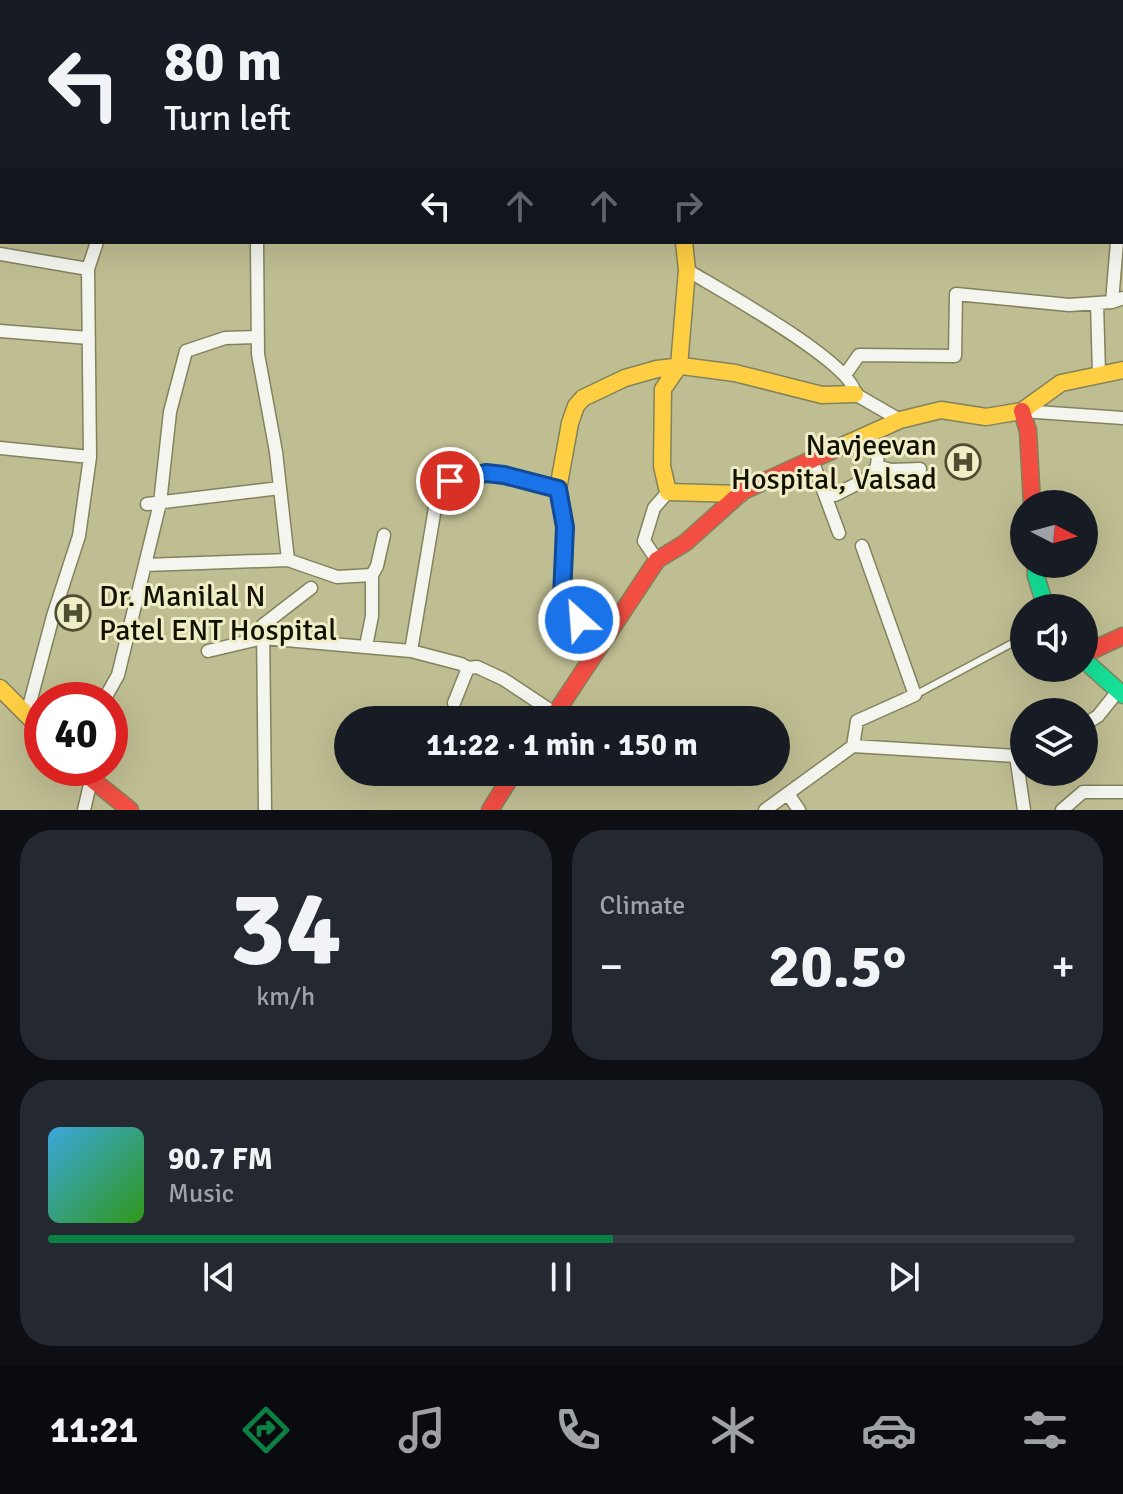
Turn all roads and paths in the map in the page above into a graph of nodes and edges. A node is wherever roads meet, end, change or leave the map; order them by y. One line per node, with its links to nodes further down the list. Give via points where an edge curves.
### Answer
1 (96, 244): 6 (street)
2 (257, 244): 11 (street)
3 (684, 244): 7 (street)
4 (1117, 244): 8 (street)
5 (0, 254): 6 (street)
6 (88, 269): 12 (street)
7 (687, 270): 13 (street); 15 (street, via 811,346)
8 (1118, 300): 9 (street)
9 (1097, 303): 15 (street, via 956,294 955,356 859,355); 16 (street)
10 (0, 331): 12 (street)
11 (258, 337): 27 (street); 33 (street, via 225,338 186,351)
12 (89, 338): 23 (street)
13 (679, 366): 17 (street, via 754,377 816,394); 28 (street, via 606,384 584,396 574,408); 30 (street, via 663,389 662,466)
14 (1123, 370): 16 (street)
15 (845, 375): 17 (street)
16 (1099, 375): 18 (street, via 1061,383)
17 (855, 394): 20 (street)
18 (1022, 411): 19 (street); 20 (street, via 986,417 941,410); 29 (street)
19 (1123, 418)
20 (900, 420): 21 (street)
21 (869, 433): 24 (street); 25 (street, via 879,451)
22 (0, 448): 23 (street)
23 (90, 457): 52 (street, via 79,536)
24 (812, 460): 31 (street); 34 (street)
25 (877, 466): 26 (street); 32 (street, via 871,476)
26 (920, 469)
27 (280, 488): 33 (street); 37 (street)
28 (558, 489): 42 (street, via 565,527 562,597 579,620); 49 (street, via 486,473 450,481 438,490)
29 (1031, 490)
30 (668, 492): 31 (street); 38 (street, via 654,508 644,541)
31 (740, 494): 38 (street, via 685,543)
32 (835, 495)
33 (153, 504): 39 (street)
34 (839, 533)
35 (384, 535): 40 (street)
36 (862, 546): 56 (street)
37 (288, 560): 39 (street); 40 (street, via 337,577)
38 (657, 560): 42 (street)
39 (145, 565): 53 (street)
40 (372, 575): 46 (street)
41 (311, 588): 44 (street, via 263,625)
42 (608, 635): 59 (street)
43 (1123, 636): 47 (street)
44 (263, 638): 46 (street); 48 (street); 72 (street)
45 (1010, 644): 56 (lane)
46 (366, 646): 49 (street)
47 (1098, 649)
48 (208, 651)
49 (411, 651): 50 (street)
50 (468, 668): 57 (street); 58 (street, via 503,679)
51 (1098, 671): 55 (street)
52 (35, 682)
53 (114, 682)
54 (0, 688): 60 (street)
55 (1121, 693): 61 (street)
56 (915, 695): 62 (street, via 857,721)
57 (454, 703)
58 (539, 706)
59 (560, 706)
60 (24, 711)
61 (1098, 716)
62 (853, 746): 63 (street); 69 (street)
63 (1010, 754)
64 (84, 786): 70 (street)
65 (99, 786): 71 (street)
66 (505, 786): 73 (street)
67 (1022, 786): 76 (street)
68 (1123, 792): 77 (street, via 1083,792)
69 (788, 794): 74 (street); 75 (street)
70 (84, 810)
71 (130, 810)
72 (265, 810)
73 (490, 810)
74 (765, 810)
75 (799, 810)
76 (1024, 810)
77 (1062, 810)

